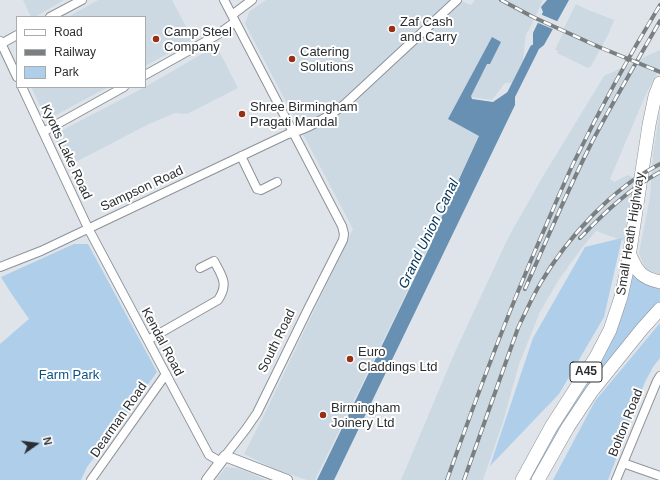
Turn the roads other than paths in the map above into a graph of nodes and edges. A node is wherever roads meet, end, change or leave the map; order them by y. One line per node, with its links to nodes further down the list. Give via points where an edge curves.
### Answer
1 (82, 0): 5 (street)
2 (224, 0): 6 (street)
3 (252, 0): 6 (street)
4 (457, 0): 15 (street, Sampson Road, via 337,111)
5 (52, 16)
6 (234, 18): 10 (street, via 217,35); 15 (street)
7 (16, 35): 8 (street)
8 (1, 42): 9 (street)
9 (16, 75)
10 (146, 75)
11 (660, 84): 19 (highway, Small Heath Highway / A45, via 649,125)
12 (22, 88): 14 (street, Kyotts Lake Road)
13 (122, 88): 14 (street)
14 (43, 132): 18 (street, Kyotts Lake Road)
15 (293, 133): 16 (street, Sampson Road); 27 (street, South Road, via 342,226 343,240 257,413)
16 (241, 156): 17 (street, via 257,189 262,190); 18 (street, Sampson Road)
17 (277, 182)
18 (88, 228): 20 (street, Sampson Road); 24 (street, Kendal Road)
19 (630, 255): 22 (highway, via 640,273); 33 (highway, Small Heath Highway / A45, via 621,297 610,330)
20 (0, 267)
21 (200, 268): 24 (street, via 214,261 223,278 223,294 218,300)
22 (660, 282)
23 (660, 310): 34 (highway, A45, via 592,390)
24 (148, 340): 25 (street, Kendal Road)
25 (166, 374): 27 (street, Kendal Road, via 209,455); 30 (street, Dearman Road)
26 (659, 380): 28 (street, Bolton Road)
27 (223, 459): 31 (street); 32 (street)
28 (623, 463): 29 (street); 35 (street, Bolton Road)
29 (660, 476)
30 (91, 480)
31 (207, 480)
32 (287, 480)
33 (522, 480)
34 (538, 480)
35 (616, 480)

